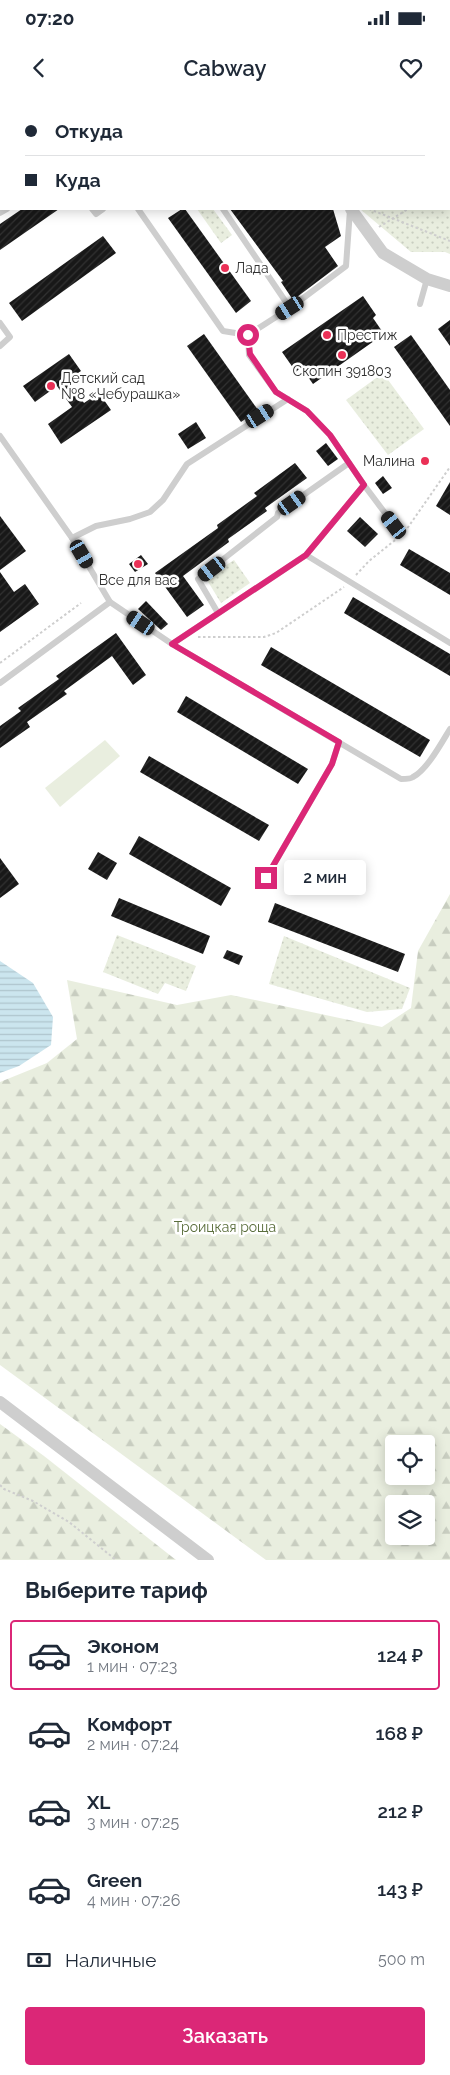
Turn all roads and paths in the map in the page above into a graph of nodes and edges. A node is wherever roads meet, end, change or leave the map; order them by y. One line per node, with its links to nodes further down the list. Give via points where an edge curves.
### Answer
1 (139, 210): 15 (lane, via 223,331)
2 (224, 210): 13 (lane)
3 (350, 210): 13 (lane, via 346,266)
4 (351, 210): 8 (street)
5 (372, 210): 7 (path)
6 (406, 210): 7 (path)
7 (394, 218): 8 (path); 9 (path)
8 (369, 234): 10 (street, via 383,253)
9 (450, 241)
10 (427, 279): 11 (street); 12 (lane)
11 (450, 286)
12 (420, 304)
13 (290, 308): 15 (lane)
14 (0, 322): 16 (lane, via 10,338)
15 (248, 335): 17 (lane, via 250,354 276,392)
16 (0, 346)
17 (288, 399): 19 (lane, via 307,411 330,435); 22 (lane, via 188,464 163,500 150,512 96,526)
18 (0, 436): 22 (lane)
19 (349, 463): 20 (lane); 27 (lane, via 278,513 241,547 198,579)
20 (364, 485): 21 (lane); 23 (lane)
21 (394, 525)
22 (72, 538): 25 (lane)
23 (306, 555): 24 (lane); 27 (lane)
24 (350, 582): 28 (path, via 276,633 264,637); 30 (lane)
25 (110, 602): 29 (lane); 32 (lane)
26 (82, 603): 31 (path)
27 (218, 613): 28 (lane)
28 (181, 638): 29 (lane)
29 (172, 644): 34 (lane)
30 (450, 644)
31 (0, 664)
32 (0, 683)
33 (450, 729): 34 (lane, via 434,757 413,778 401,779)
34 (339, 742): 35 (lane, via 332,764)
35 (266, 878)
36 (0, 1402): 41 (street)
37 (0, 1485): 39 (path)
38 (0, 1489): 39 (path)
39 (4, 1489): 40 (path, via 69,1522)
40 (116, 1560)
41 (208, 1560)

